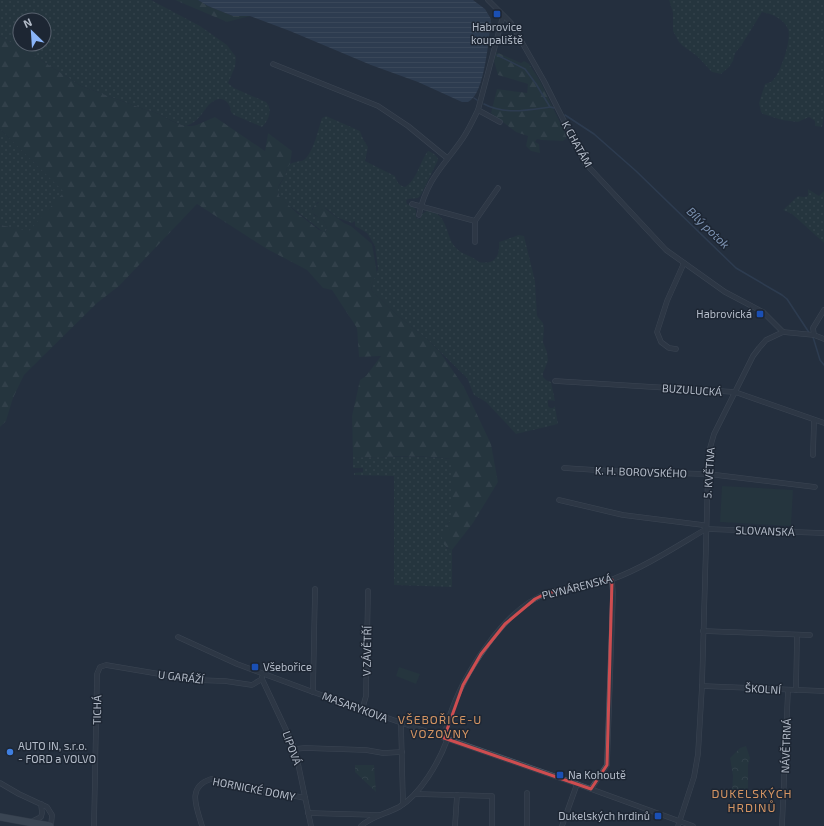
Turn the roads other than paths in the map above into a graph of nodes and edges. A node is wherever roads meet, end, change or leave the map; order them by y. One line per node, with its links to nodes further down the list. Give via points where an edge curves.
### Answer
1 (488, 0): 2 (street, K CHATÁM)
2 (503, 16): 4 (street); 13 (street, K CHATÁM, via 510,23 544,81 585,163 666,250)
3 (273, 64): 6 (street, via 378,106 408,126)
4 (478, 110): 5 (street); 6 (street, via 463,138)
5 (500, 122)
6 (447, 158): 9 (street, via 430,182)
7 (498, 188): 11 (street)
8 (412, 204): 9 (street)
9 (421, 206): 10 (street); 11 (street)
10 (419, 215)
11 (475, 221): 12 (street)
12 (474, 242)
13 (684, 263): 15 (street, K CHATÁM, via 725,292 763,312); 18 (street, via 657,332 661,342 669,348)
14 (824, 310): 16 (street, via 813,328)
15 (783, 332): 16 (street); 20 (street, 5. KVĚTNA, via 766,340 759,348)
16 (814, 335): 17 (street)
17 (824, 339)
18 (676, 349)
19 (555, 381): 20 (street, BUZULUCKÁ)
20 (735, 392): 21 (street, BUZULUCKÁ); 25 (street, 5. KVĚTNA, via 712,440)
21 (814, 420): 22 (street, BUZULUCKÁ); 23 (street)
22 (824, 423)
23 (813, 455)
24 (564, 468): 25 (street, K. H. BOROVSKÉHO)
25 (708, 474): 26 (street, K. H. BOROVSKÉHO); 28 (street, 5. KVĚTNA)
26 (815, 486)
27 (559, 500): 28 (street, via 623,515 703,525)
28 (706, 529): 29 (street, SLOVANSKÁ); 30 (street, PLYNÁRENSKÁ); 33 (street)
29 (824, 533)
30 (612, 580): 46 (street, PLYNÁRENSKÁ, via 547,593 530,602 504,624 490,641 463,685 449,717); 51 (street, via 607,764)
31 (315, 590): 43 (street)
32 (368, 591): 44 (street, V ZÁVĚTŘÍ, via 366,696)
33 (703, 631): 34 (street); 39 (street)
34 (796, 635): 35 (street); 41 (street)
35 (810, 635)
36 (178, 637): 38 (street, MASARYKOVA)
37 (100, 667): 38 (street, U GARÁŽÍ, via 106,665 195,680 252,685); 64 (street, TICHÁ)
38 (263, 676): 43 (street, MASARYKOVA); 47 (street, LIPOVÁ)
39 (702, 686): 40 (street, ŠKOLNÍ); 62 (street, via 698,754 694,777)
40 (788, 690): 41 (street, ŠKOLNÍ); 73 (street, NÁVĚTRNÁ)
41 (796, 690): 42 (street, ŠKOLNÍ)
42 (824, 691)
43 (313, 692): 44 (street, MASARYKOVA)
44 (362, 710): 45 (street, MASARYKOVA)
45 (401, 724): 46 (street, MASARYKOVA); 48 (street)
46 (445, 739): 50 (street, MASARYKOVA); 53 (street, PLYNÁRENSKÁ, via 442,751)
47 (295, 749): 48 (street); 55 (street, LIPOVÁ)
48 (402, 752): 57 (street)
49 (0, 783): 56 (street)
50 (577, 784): 51 (street, MASARYKOVA); 71 (street)
51 (592, 789): 62 (street, MASARYKOVA)
52 (528, 793): 70 (street)
53 (415, 794): 54 (street); 57 (street, PLYNÁRENSKÁ)
54 (457, 795): 68 (street); 69 (street, via 492,796)
55 (305, 798): 58 (street, LIPOVÁ); 65 (street, HORNICKÉ DOMY, via 211,779 203,782 195,794 194,801)
56 (41, 804): 61 (street, via 41,817); 63 (street, via 47,807 52,815)
57 (403, 804): 59 (street, PLYNÁRENSKÁ)
58 (308, 813): 59 (street, PLYNÁRENSKÁ); 66 (street, LIPOVÁ)
59 (379, 815): 67 (street, PLYNÁRENSKÁ)
60 (0, 817): 61 (main road)
61 (30, 822): 63 (main road)
62 (679, 824): 72 (street, MASARYKOVA)
63 (50, 826)
64 (94, 826)
65 (202, 826)
66 (311, 826)
67 (360, 826)
68 (455, 826)
69 (492, 826)
70 (527, 826)
71 (562, 826)
72 (692, 826)
73 (782, 826)

